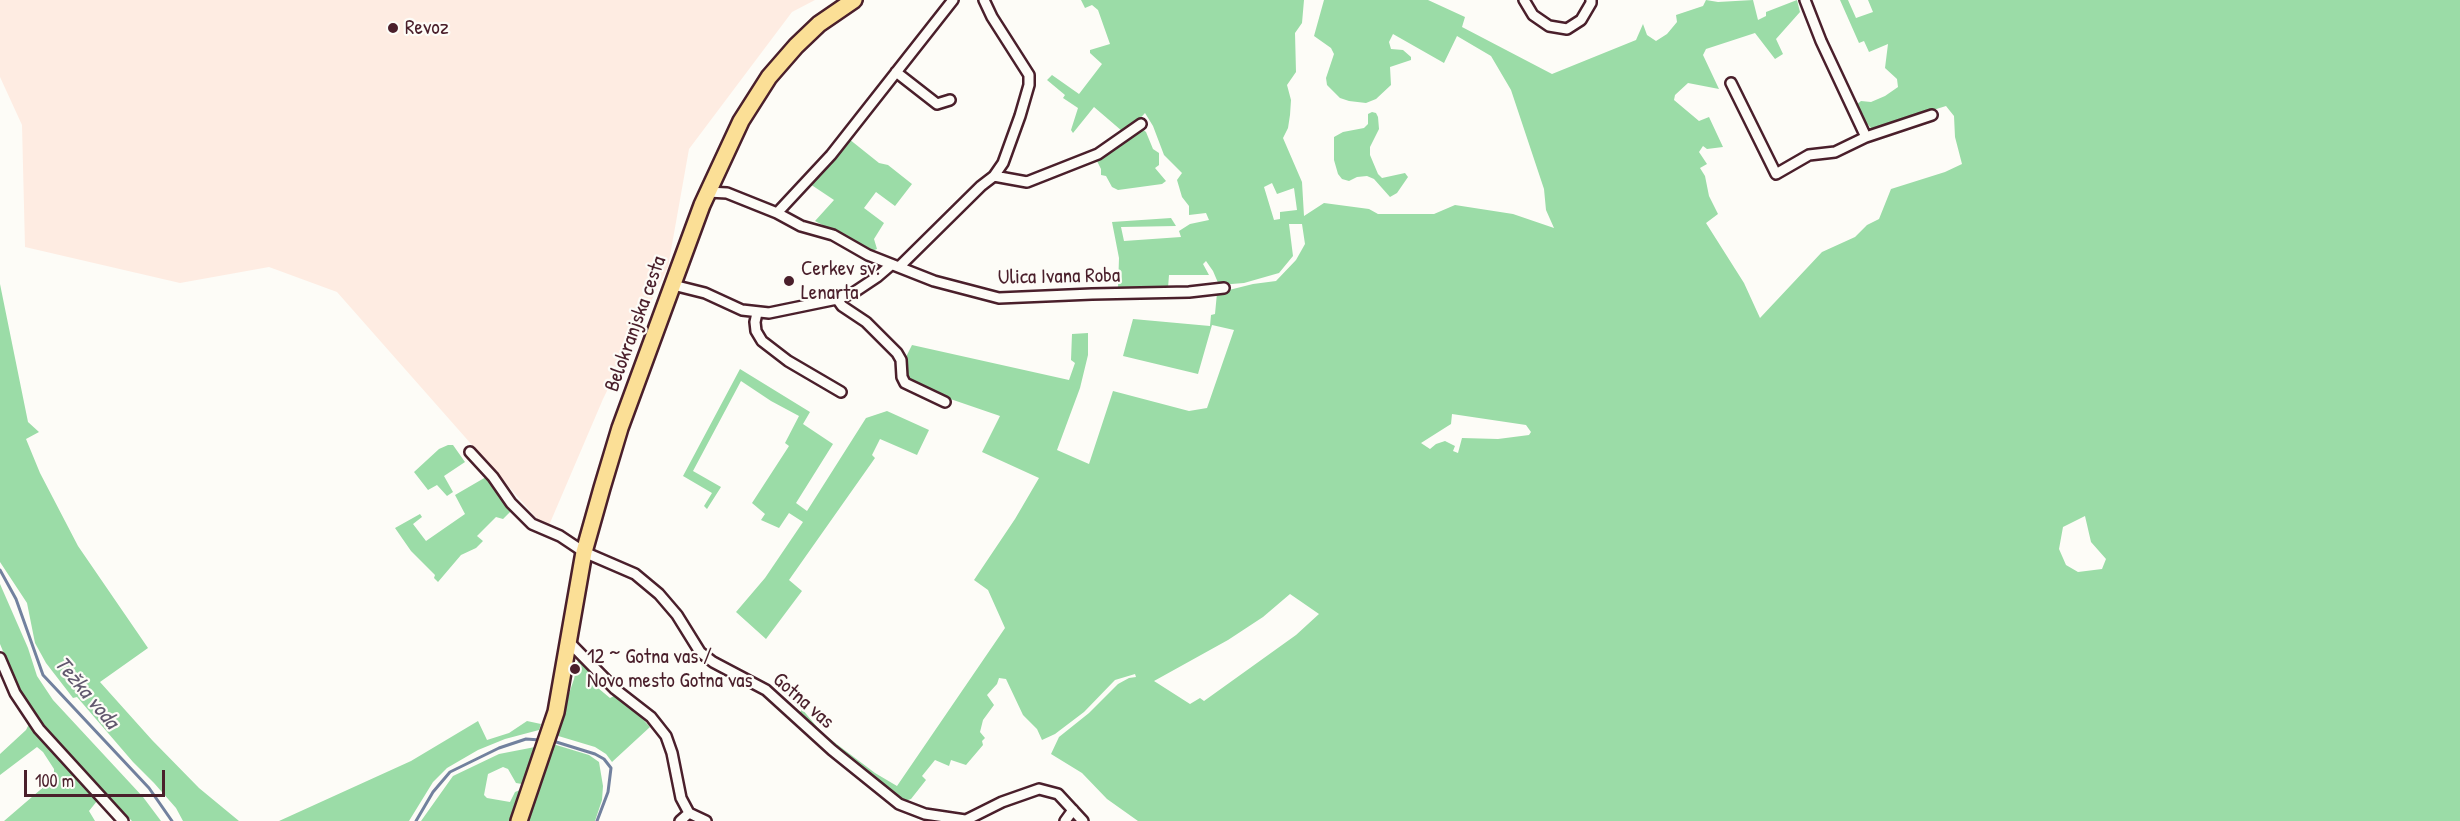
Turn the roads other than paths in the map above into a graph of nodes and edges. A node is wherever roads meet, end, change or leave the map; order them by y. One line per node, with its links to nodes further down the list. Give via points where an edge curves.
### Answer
1 (854, 0): 14 (main road, Belokranjska cesta, via 819,24 769,77 741,121)
2 (953, 0): 7 (street)
3 (984, 0): 13 (street, via 1029,75 1020,116 1003,163)
4 (1524, 0): 5 (street, via 1533,15 1549,26 1567,30 1581,20)
5 (1591, 0)
6 (1805, 0): 12 (street)
7 (896, 72): 9 (street, via 937,104); 15 (street, via 831,155)
8 (1731, 83): 12 (street, via 1776,174 1809,155 1835,152)
9 (950, 100)
10 (1932, 115): 12 (street)
11 (1141, 124): 13 (street, via 1098,154 1027,182)
12 (1866, 136)
13 (994, 176): 16 (street)
14 (708, 192): 15 (street, Ulica Ivana Roba, via 727,193); 17 (main road, Belokranjska cesta)
15 (777, 213): 16 (street, Ulica Ivana Roba)
16 (896, 265): 18 (street, Ulica Ivana Roba, via 934,281 999,298); 19 (street)
17 (673, 285): 20 (street); 24 (main road, Belokranjska cesta, via 620,428)
18 (1224, 288)
19 (837, 299): 20 (street); 22 (street, via 897,353 905,383)
20 (757, 313): 21 (street, via 756,331 762,341)
21 (841, 392)
22 (945, 402)
23 (470, 452): 24 (street, Gotna vas, via 532,524)
24 (584, 552): 25 (main road, Belokranjska cesta); 29 (street, Gotna vas, via 635,573 677,615 700,652 766,690 899,804 925,814)
25 (568, 641): 28 (street, via 615,689 651,717 666,736 681,798); 31 (main road, Belokranjska cesta, via 556,712)
26 (0, 658): 30 (street, via 15,693 39,729)
27 (1073, 810): 29 (street, Gotna vas, via 1058,794 1039,789); 34 (street); 35 (street, Gotna vas)
28 (689, 813): 32 (street); 33 (street)
29 (964, 820)
30 (123, 821)
31 (519, 821)
32 (680, 821)
33 (706, 821)
34 (1065, 821)
35 (1083, 821)

